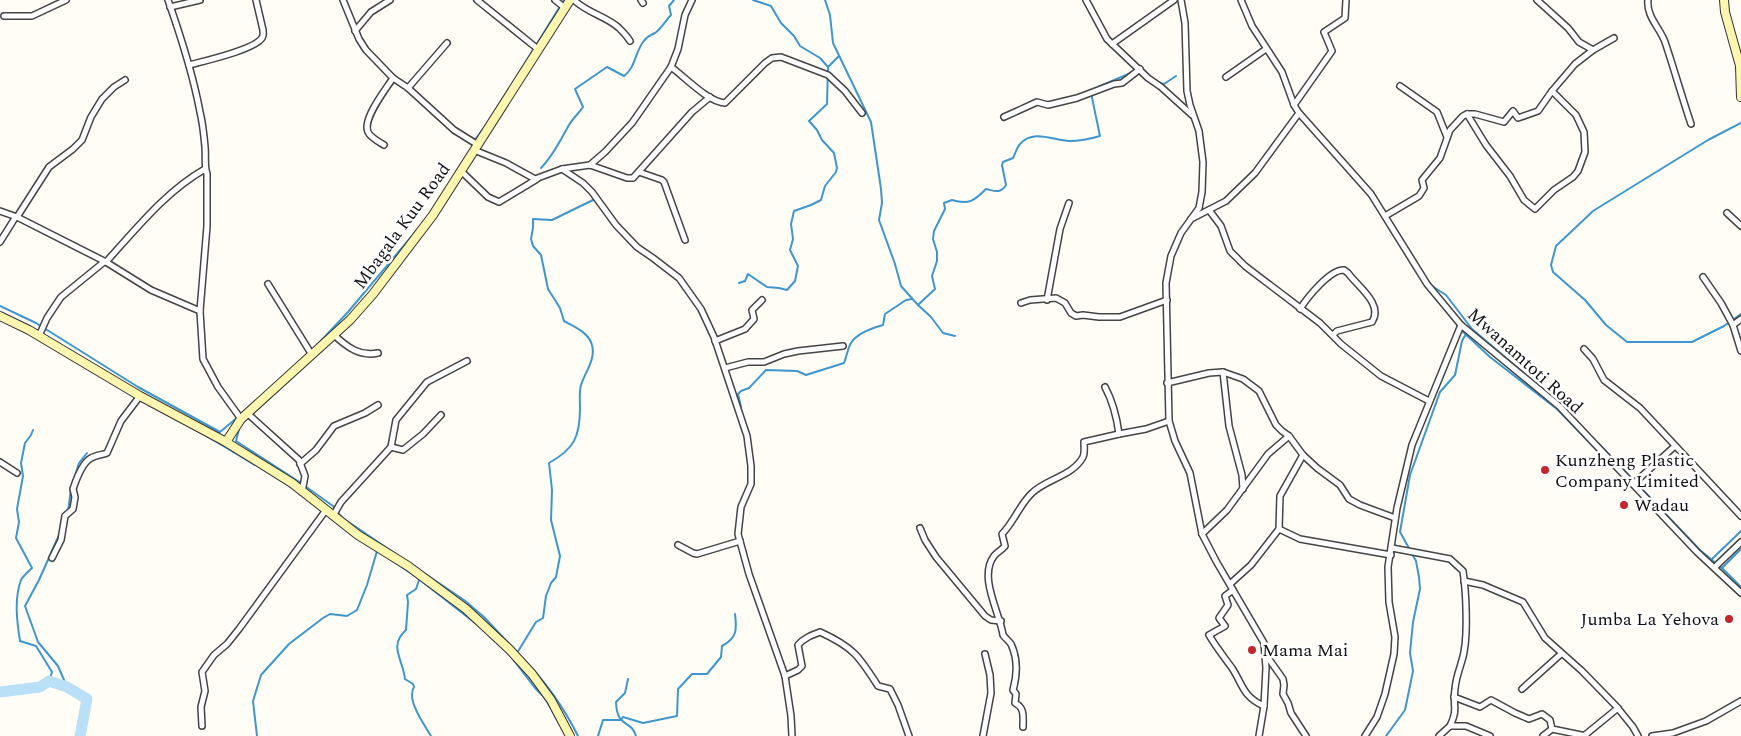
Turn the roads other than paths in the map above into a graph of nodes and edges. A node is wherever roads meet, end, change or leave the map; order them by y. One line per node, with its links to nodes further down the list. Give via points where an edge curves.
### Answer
1 (66, 0): 22 (street, via 32,16)
2 (168, 0): 20 (street)
3 (200, 0): 20 (street)
4 (256, 0): 31 (street, via 264,35 260,40 242,50)
5 (343, 0): 23 (street)
6 (390, 0): 23 (street, via 371,12)
7 (476, 0): 29 (street)
8 (555, 0): 21 (street)
9 (570, 0): 21 (street, Mbagala Kuu Road)
10 (574, 0): 25 (street, via 587,11 621,29)
11 (692, 0): 32 (street)
12 (1086, 0): 27 (street)
13 (1174, 0): 27 (street)
14 (1181, 0): 47 (street, via 1187,90)
15 (1240, 0): 28 (street, Mwanamtoti Road)
16 (1346, 0): 42 (street, via 1345,18 1324,32 1332,51)
17 (1538, 0): 30 (street, via 1579,42)
18 (1648, 0): 48 (street)
19 (1724, 0): 41 (street, via 1724,12 1740,66)
20 (170, 7): 31 (street)
21 (566, 8): 29 (street, Mbagala Kuu Road)
22 (4, 16)
23 (355, 31): 35 (street, via 366,50)
24 (1614, 38): 30 (street)
25 (630, 41)
26 (447, 43): 38 (street)
27 (1112, 44): 33 (street)
28 (1266, 49): 34 (street); 42 (street, Mwanamtoti Road, via 1282,72)
29 (539, 50): 51 (street, Mbagala Kuu Road)
30 (1593, 50): 39 (street, via 1575,64)
31 (189, 65): 53 (street, via 201,114)
32 (672, 67): 40 (street); 52 (street, via 632,122)
33 (1140, 70): 46 (street, via 1122,83 1077,98 1048,104 1037,102); 47 (street)
34 (1226, 77)
35 (393, 78): 38 (street); 50 (street, via 369,119 368,134)
36 (125, 80): 63 (street, via 102,99 82,140 49,167)
37 (1400, 86): 49 (street, via 1437,112)
38 (408, 88): 51 (street)
39 (1552, 91): 45 (street, via 1538,111 1518,118 1513,111 1504,122); 45 (street, via 1576,114 1584,132 1584,152 1574,177 1554,190 1535,209 1524,200)
40 (710, 97): 43 (street, via 726,102 765,63 781,57 828,75); 56 (street, via 692,112)
41 (1741, 97)
42 (1294, 105): 44 (street, Mwanamtoti Road)
43 (862, 113)
44 (1299, 113): 59 (street, via 1255,173 1226,200); 62 (street, Mwanamtoti Road, via 1371,194)
45 (1466, 114): 49 (street)
46 (1004, 117)
47 (1194, 117): 64 (street, via 1202,153 1202,192 1199,208)
48 (1691, 124)
49 (1447, 136): 62 (street, via 1440,158 1422,180 1424,188 1419,196)
50 (384, 145)
51 (476, 148): 55 (street, Mbagala Kuu Road); 57 (street)
52 (590, 165): 54 (street); 56 (street, via 630,178)
53 (205, 169): 68 (street, via 160,202); 76 (street, via 207,226)
54 (562, 169): 57 (street); 84 (street, via 592,192 637,247 679,278 701,309)
55 (460, 171): 57 (street, via 488,197 499,202); 81 (street, Mbagala Kuu Road, via 398,262 356,314)
56 (639, 172): 66 (street, via 664,182)
57 (537, 179)
58 (1069, 203): 72 (street, via 1060,229)
59 (1209, 210): 64 (street); 75 (street, via 1238,259)
60 (0, 211): 63 (street)
61 (1727, 213): 65 (street)
62 (1385, 216): 79 (street, Mwanamtoti Road, via 1428,284)
63 (16, 217): 67 (street); 68 (street)
64 (1189, 220): 73 (street, via 1171,256 1166,283)
65 (1741, 226)
66 (684, 240)
67 (0, 242)
68 (105, 262): 76 (street, via 151,290); 83 (street, via 61,298)
69 (1703, 277): 80 (street)
70 (268, 284): 89 (street)
71 (762, 300): 84 (street, via 752,310 754,319 749,326)
72 (1047, 300): 73 (street, via 1061,300 1076,316 1120,317); 74 (street)
73 (1167, 300): 93 (street)
74 (1021, 303)
75 (1300, 309): 82 (street); 82 (street, via 1310,293 1336,272 1344,270 1348,273 1371,301 1376,310 1375,317 1372,322 1337,331)
76 (200, 311): 99 (street, via 205,365 218,387)
77 (0, 316): 83 (street)
78 (1741, 319): 80 (street)
79 (1461, 325): 96 (street); 110 (street, Mwanamtoti Road, via 1559,406)
80 (1733, 325): 87 (street)
81 (334, 335): 88 (street, via 362,354); 89 (street, Mbagala Kuu Road)
82 (1333, 335): 96 (street, via 1381,376)
83 (39, 336): 95 (street)
84 (715, 341): 91 (street)
85 (843, 346): 91 (street, via 798,351 764,362)
86 (1584, 349): 104 (street, via 1604,380 1640,408)
87 (1741, 351)
88 (378, 353)
89 (312, 355): 99 (street, Mbagala Kuu Road)
90 (467, 361): 105 (street, via 427,382 396,420)
91 (725, 368): 120 (street, via 747,436 751,466 751,484 741,507 738,525)
92 (1224, 372): 93 (street); 102 (street, via 1243,379 1259,392 1276,425); 111 (street, via 1228,426)
93 (1167, 383): 100 (street)
94 (1105, 387): 101 (street)
95 (140, 396): 103 (street); 125 (street, via 121,421 107,453 86,463 73,489 73,509 65,516 62,540)
96 (1430, 401): 116 (street, via 1412,445)
97 (378, 405): 108 (street, via 334,426 316,450)
98 (442, 415): 105 (street, via 403,450)
99 (244, 416): 103 (street, Mbagala Kuu Road); 108 (street)
100 (1169, 421): 101 (street); 119 (street, via 1190,473)
101 (1119, 434): 130 (street, via 1084,442 1084,456 1077,465 1031,494 1002,534 1005,546 993,557 988,578)
102 (1289, 436): 106 (street); 111 (street, via 1268,454)
103 (226, 442): 112 (street)
104 (1676, 446): 110 (street); 115 (street)
105 (390, 447): 114 (street, via 341,502)
106 (1303, 455): 116 (street, via 1340,485 1349,499); 118 (street, via 1280,496)
107 (0, 462): 109 (street)
108 (300, 464): 112 (street, via 305,480)
109 (17, 473)
110 (1633, 484): 126 (street, Mwanamtoti Road)
111 (1243, 489): 119 (street)
112 (302, 492): 113 (street)
113 (326, 510): 114 (street); 140 (street, via 239,629 207,663 202,672)
114 (334, 516): 144 (street, via 466,609 509,649 532,674)
115 (1741, 516)
116 (1395, 518): 123 (street)
117 (920, 528): 130 (street, via 936,557 985,616)
118 (1279, 529): 124 (street, via 1300,539); 128 (street)
119 (1202, 534): 128 (street)
120 (740, 541): 122 (street, via 697,554); 134 (street)
121 (1741, 542): 126 (street)
122 (678, 545)
123 (1392, 548): 124 (street); 127 (street, via 1450,559 1462,570)
124 (1391, 555): 150 (street, via 1388,590 1395,637 1394,654 1377,717)
125 (52, 558)
126 (1714, 567): 129 (street, Mwanamtoti Road)
127 (1464, 581): 133 (street, via 1483,585 1523,602 1545,638); 136 (street, via 1464,652)
128 (1232, 587): 132 (street, via 1264,643); 138 (street, via 1225,596 1228,604 1219,618 1225,626 1209,635 1245,694)
129 (1741, 593)
130 (1000, 621): 142 (street, via 1003,635 1013,651 1017,677 1013,690 1015,703 1023,711)
131 (985, 654): 147 (street, via 991,693)
132 (1266, 654): 138 (street); 149 (street, via 1283,679 1283,694)
133 (1561, 654): 135 (street); 139 (street)
134 (785, 676): 145 (street); 146 (street, via 802,666 800,642 820,632 849,648 878,686 890,689)
135 (1522, 688)
136 (1454, 697): 141 (street, via 1455,715); 143 (street, via 1480,706 1491,700 1529,719 1542,714 1550,720)
137 (1741, 701): 156 (street, via 1706,721 1673,733)
138 (1264, 706): 148 (street)
139 (1618, 708): 154 (street); 155 (street)
140 (202, 726)
141 (1450, 726): 151 (street); 152 (street, via 1466,726)
142 (1023, 727)
143 (1552, 729): 153 (street); 154 (street)
144 (570, 736)
145 (792, 736)
146 (909, 736)
147 (983, 736)
148 (1259, 736)
149 (1306, 736)
150 (1365, 736)
151 (1439, 736)
152 (1490, 736)
153 (1543, 736)
154 (1586, 736)
155 (1638, 736)
156 (1652, 736)

